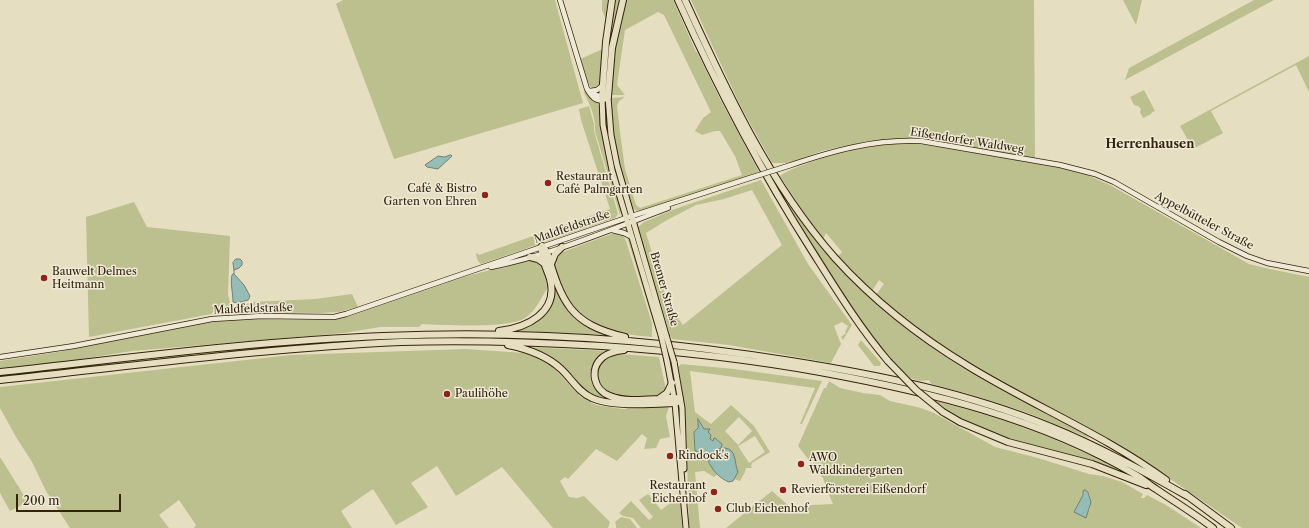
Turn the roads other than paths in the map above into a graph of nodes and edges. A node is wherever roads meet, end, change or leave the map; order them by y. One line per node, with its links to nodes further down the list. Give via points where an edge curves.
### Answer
1 (560, 0): 7 (main road)
2 (612, 0): 6 (highway)
3 (623, 0): 8 (highway)
4 (678, 0): 33 (highway, bridge, via 731,112 784,207 855,318 888,361 916,390 960,422 1008,442 1092,464)
5 (686, 0): 35 (highway, via 722,79 777,179 814,233 857,281 902,320 953,357 1119,450)
6 (602, 86): 7 (main road); 8 (highway)
7 (588, 90): 8 (main road)
8 (604, 98): 10 (main road, Bremer Straße, via 613,148); 11 (main road, Bremer Straße, via 603,125 609,160)
9 (1095, 174): 10 (main road, Eißendorfer Waldweg, bridge, via 1060,165 921,141 900,140 845,148); 20 (main road, Appelbütteler Straße, via 1247,256 1267,263)
10 (633, 218): 11 (main road, Eißendorfer Waldweg); 22 (main road, Bremer Straße)
11 (626, 221): 12 (main road, Maldfeldstraße); 13 (main road, Bremer Straße); 14 (main road, Maldfeldstraße)
12 (610, 230): 13 (main road, Maldfeldstraße); 15 (main road, Maldfeldstraße)
13 (632, 237): 22 (main road, Bremer Straße)
14 (542, 246): 16 (highway); 19 (main road, Maldfeldstraße)
15 (562, 247): 16 (main road, Maldfeldstraße); 18 (highway)
16 (544, 253): 17 (main road, Maldfeldstraße); 18 (highway)
17 (530, 257): 18 (highway); 19 (main road, Maldfeldstraße)
18 (548, 264): 21 (highway, via 551,293 548,305 540,314 520,327); 23 (highway, via 563,297 582,319 607,333)
19 (479, 269): 26 (main road, Maldfeldstraße, via 334,317 256,316 212,319)
20 (1309, 271)
21 (479, 334): 23 (highway); 27 (highway, via 293,341)
22 (664, 335): 29 (main road, Bremer Straße, bridge); 32 (main road, Bremer Straße, bridge, via 674,362)
23 (642, 341): 35 (highway, via 809,364 871,375 961,396 1038,422 1102,449)
24 (494, 342): 25 (highway); 28 (highway, via 401,342 287,349); 31 (highway, via 531,350 544,356 561,369 580,390 600,401 618,403)
25 (642, 349): 30 (highway, via 616,352 602,357 594,370 596,384 605,394 617,399); 33 (highway, via 805,370 904,388 960,403 1004,416 1067,440 1139,476)
26 (0, 357)
27 (0, 372)
28 (0, 380)
29 (672, 383): 30 (highway, via 667,393); 31 (main road, Bremer Straße)
30 (659, 399): 31 (highway)
31 (674, 400): 32 (highway); 34 (main road, Bremer Straße)
32 (681, 400): 34 (main road, Bremer Straße, via 684,443)
33 (1155, 488): 37 (highway)
34 (682, 490): 36 (main road, Bremer Straße)
35 (1187, 496): 38 (highway)
36 (686, 528)
37 (1214, 528)
38 (1231, 528)

